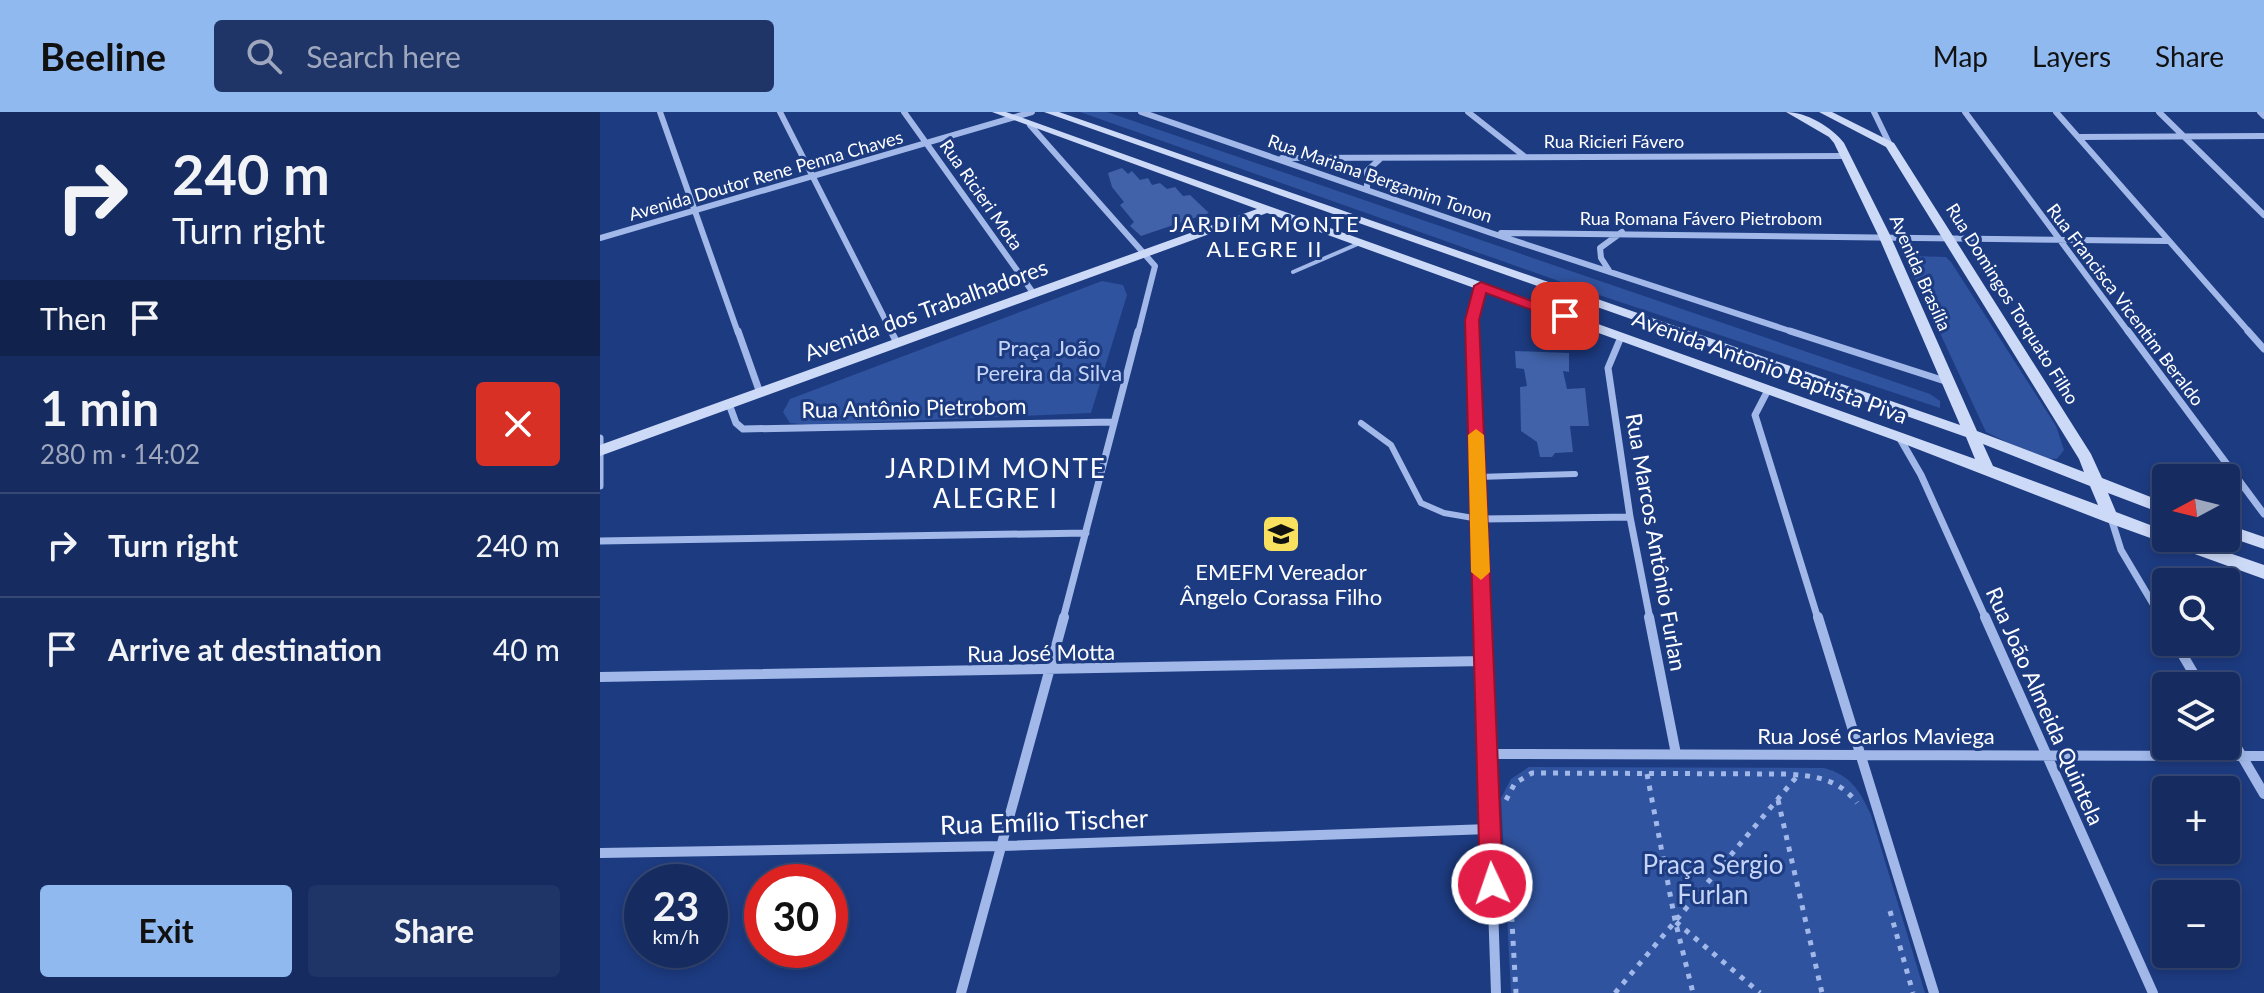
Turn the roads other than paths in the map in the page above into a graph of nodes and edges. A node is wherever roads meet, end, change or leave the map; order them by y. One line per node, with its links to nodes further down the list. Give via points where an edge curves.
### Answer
1 (660, 112): 30 (street)
2 (780, 112): 26 (street)
3 (904, 112): 20 (street, Rua Ricieri Mota)
4 (997, 112): 15 (main road, Avenida Antonio Baptista Piva)
5 (1049, 112): 28 (main road, Avenida Antonio Baptista Piva)
6 (1141, 112): 14 (street, Rua Mariana Bergamim Tonon)
7 (1468, 112): 22 (street)
8 (1791, 112): 23 (main road, Avenida Brasília, via 1833,135)
9 (1824, 112): 21 (main road)
10 (1874, 112): 21 (street, Rua Domingos Torquato Filho)
11 (1965, 112): 39 (street, Rua Francisca Vicentim Beraldo)
12 (2056, 112): 19 (street)
13 (2159, 112): 17 (street)
14 (1162, 116): 25 (street, Rua Mariana Bergamim Tonon)
15 (1012, 117): 16 (main road, Avenida Antonio Baptista Piva); 20 (street, Avenida Doutor Rene Penna Chaves)
16 (1031, 118): 31 (main road, Avenida Antonio Baptista Piva); 43 (street)
17 (2183, 136): 18 (street); 19 (street); 32 (street)
18 (2264, 136)
19 (2079, 137): 40 (street)
20 (927, 144): 26 (street, Avenida Doutor Rene Penna Chaves); 47 (street, Rua Ricieri Mota)
21 (1890, 145): 38 (main road, Rua Domingos Torquato Filho)
22 (1524, 156): 23 (street, Rua Ricieri Fávero); 24 (street, Rua Ricieri Fávero)
23 (1845, 156): 35 (main road, Avenida Brasília)
24 (1382, 157): 25 (street, Rua Ricieri Fávero); 27 (street, via 1368,167)
25 (1275, 158): 27 (street, Rua Mariana Bergamim Tonon)
26 (812, 176): 30 (street, Avenida Doutor Rene Penna Chaves); 51 (street)
27 (1367, 190): 34 (street, Rua Mariana Bergamim Tonon)
28 (1275, 193): 29 (main road, Avenida Antonio Baptista Piva); 31 (main road)
29 (1307, 204): 31 (main road, Avenida dos Trabalhadores); 36 (main road, Avenida Antonio Baptista Piva)
30 (695, 209): 37 (street, Avenida Doutor Rene Penna Chaves); 55 (street)
31 (1266, 209): 41 (main road, Avenida Antonio Baptista Piva); 43 (main road, Avenida dos Trabalhadores)
32 (2264, 215)
33 (1624, 231): 34 (street, Rua Romana Fávero Pietrobom); 35 (street, Rua Romana Fávero Pietrobom); 45 (street, via 1600,248)
34 (1491, 233): 45 (street, Rua Mariana Bergamim Tonon)
35 (1884, 235): 38 (street, Rua Romana Fávero Pietrobom); 53 (main road, Avenida Brasília)
36 (1401, 237): 42 (main road, via 1385,244); 59 (main road, Avenida Antonio Baptista Piva)
37 (600, 238)
38 (1953, 241): 39 (street, Rua Romana Fávero Pietrobom); 66 (main road, Rua Domingos Torquato Filho)
39 (2059, 241): 40 (street, Rua Romana Fávero Pietrobom); 68 (street, Rua Francisca Vicentim Beraldo)
40 (2167, 241): 49 (street)
41 (1360, 243): 42 (main road, Avenida Antonio Baptista Piva); 44 (lane)
42 (1384, 252): 46 (main road, Avenida Antonio Baptista Piva)
43 (1143, 255): 47 (main road, Avenida dos Trabalhadores); 57 (street, via 1155,266)
44 (1293, 272)
45 (1611, 273): 53 (street, Rua Mariana Bergamim Tonon)
46 (1481, 286): 48 (main road, Avenida Antonio Baptista Piva); 64 (street, via 1472,320)
47 (1034, 294): 51 (main road, Avenida dos Trabalhadores)
48 (1621, 337): 54 (main road, Avenida Antonio Baptista Piva); 69 (street, Rua Marcos Antônio Furlan, via 1608,368)
49 (2255, 338): 50 (street); 52 (street)
50 (2264, 338)
51 (897, 343): 55 (main road, Avenida dos Trabalhadores)
52 (2264, 349)
53 (1948, 382): 59 (main road, Avenida Brasília)
54 (1768, 390): 60 (main road, Avenida Antonio Baptista Piva); 83 (street, via 1755,415)
55 (760, 393): 56 (main road, Avenida dos Trabalhadores)
56 (729, 404): 57 (street, Rua Antônio Pietrobom, via 743,429); 61 (main road, Avenida dos Trabalhadores)
57 (1114, 422): 72 (street)
58 (1361, 423): 71 (lane, via 1393,445 1423,505)
59 (1971, 434): 62 (main road, Avenida Brasília); 66 (main road, Avenida Antonio Baptista Piva)
60 (1899, 436): 62 (main road, Avenida Antonio Baptista Piva); 87 (street, Rua João Almeida Quintela)
61 (601, 446): 65 (street)
62 (1988, 472): 70 (main road, Avenida Antonio Baptista Piva)
63 (1575, 474): 64 (lane)
64 (1478, 477): 71 (street)
65 (600, 486)
66 (2100, 486): 67 (main road, Avenida Antonio Baptista Piva); 70 (main road, Rua Domingos Torquato Filho)
67 (2152, 504)
68 (2264, 514)
69 (1630, 517): 71 (street); 86 (street, Rua Marcos Antônio Furlan)
70 (2111, 518): 73 (main road, Avenida Antonio Baptista Piva); 79 (street, via 2121,550)
71 (1479, 519): 80 (street)
72 (1086, 533): 75 (street); 81 (street)
73 (2152, 533)
74 (2240, 535): 76 (main road)
75 (600, 541)
76 (2264, 543)
77 (2207, 552): 78 (main road, Avenida Antonio Baptista Piva)
78 (2264, 572)
79 (2152, 602)
80 (1484, 661): 81 (street, Rua José Motta); 85 (street)
81 (1050, 671): 82 (street, Rua José Motta); 92 (street)
82 (600, 677)
83 (1861, 753): 86 (street, Rua José Carlos Maviega); 87 (street, Rua José Carlos Maviega); 96 (street)
84 (2240, 753): 88 (street)
85 (1488, 754): 86 (street, Rua José Carlos Maviega); 91 (street)
86 (1676, 754)
87 (2047, 755): 88 (street, Rua José Carlos Maviega); 97 (street, Rua João Almeida Quintela)
88 (2242, 756): 89 (street, Rua José Carlos Maviega); 90 (street)
89 (2264, 756)
90 (2264, 794)
91 (1489, 829): 92 (street, Rua Emílio Tischer); 95 (street)
92 (1002, 846): 93 (street, Rua Emílio Tischer); 94 (street)
93 (600, 853)
94 (961, 993)
95 (1496, 993)
96 (1934, 993)
97 (2153, 993)

